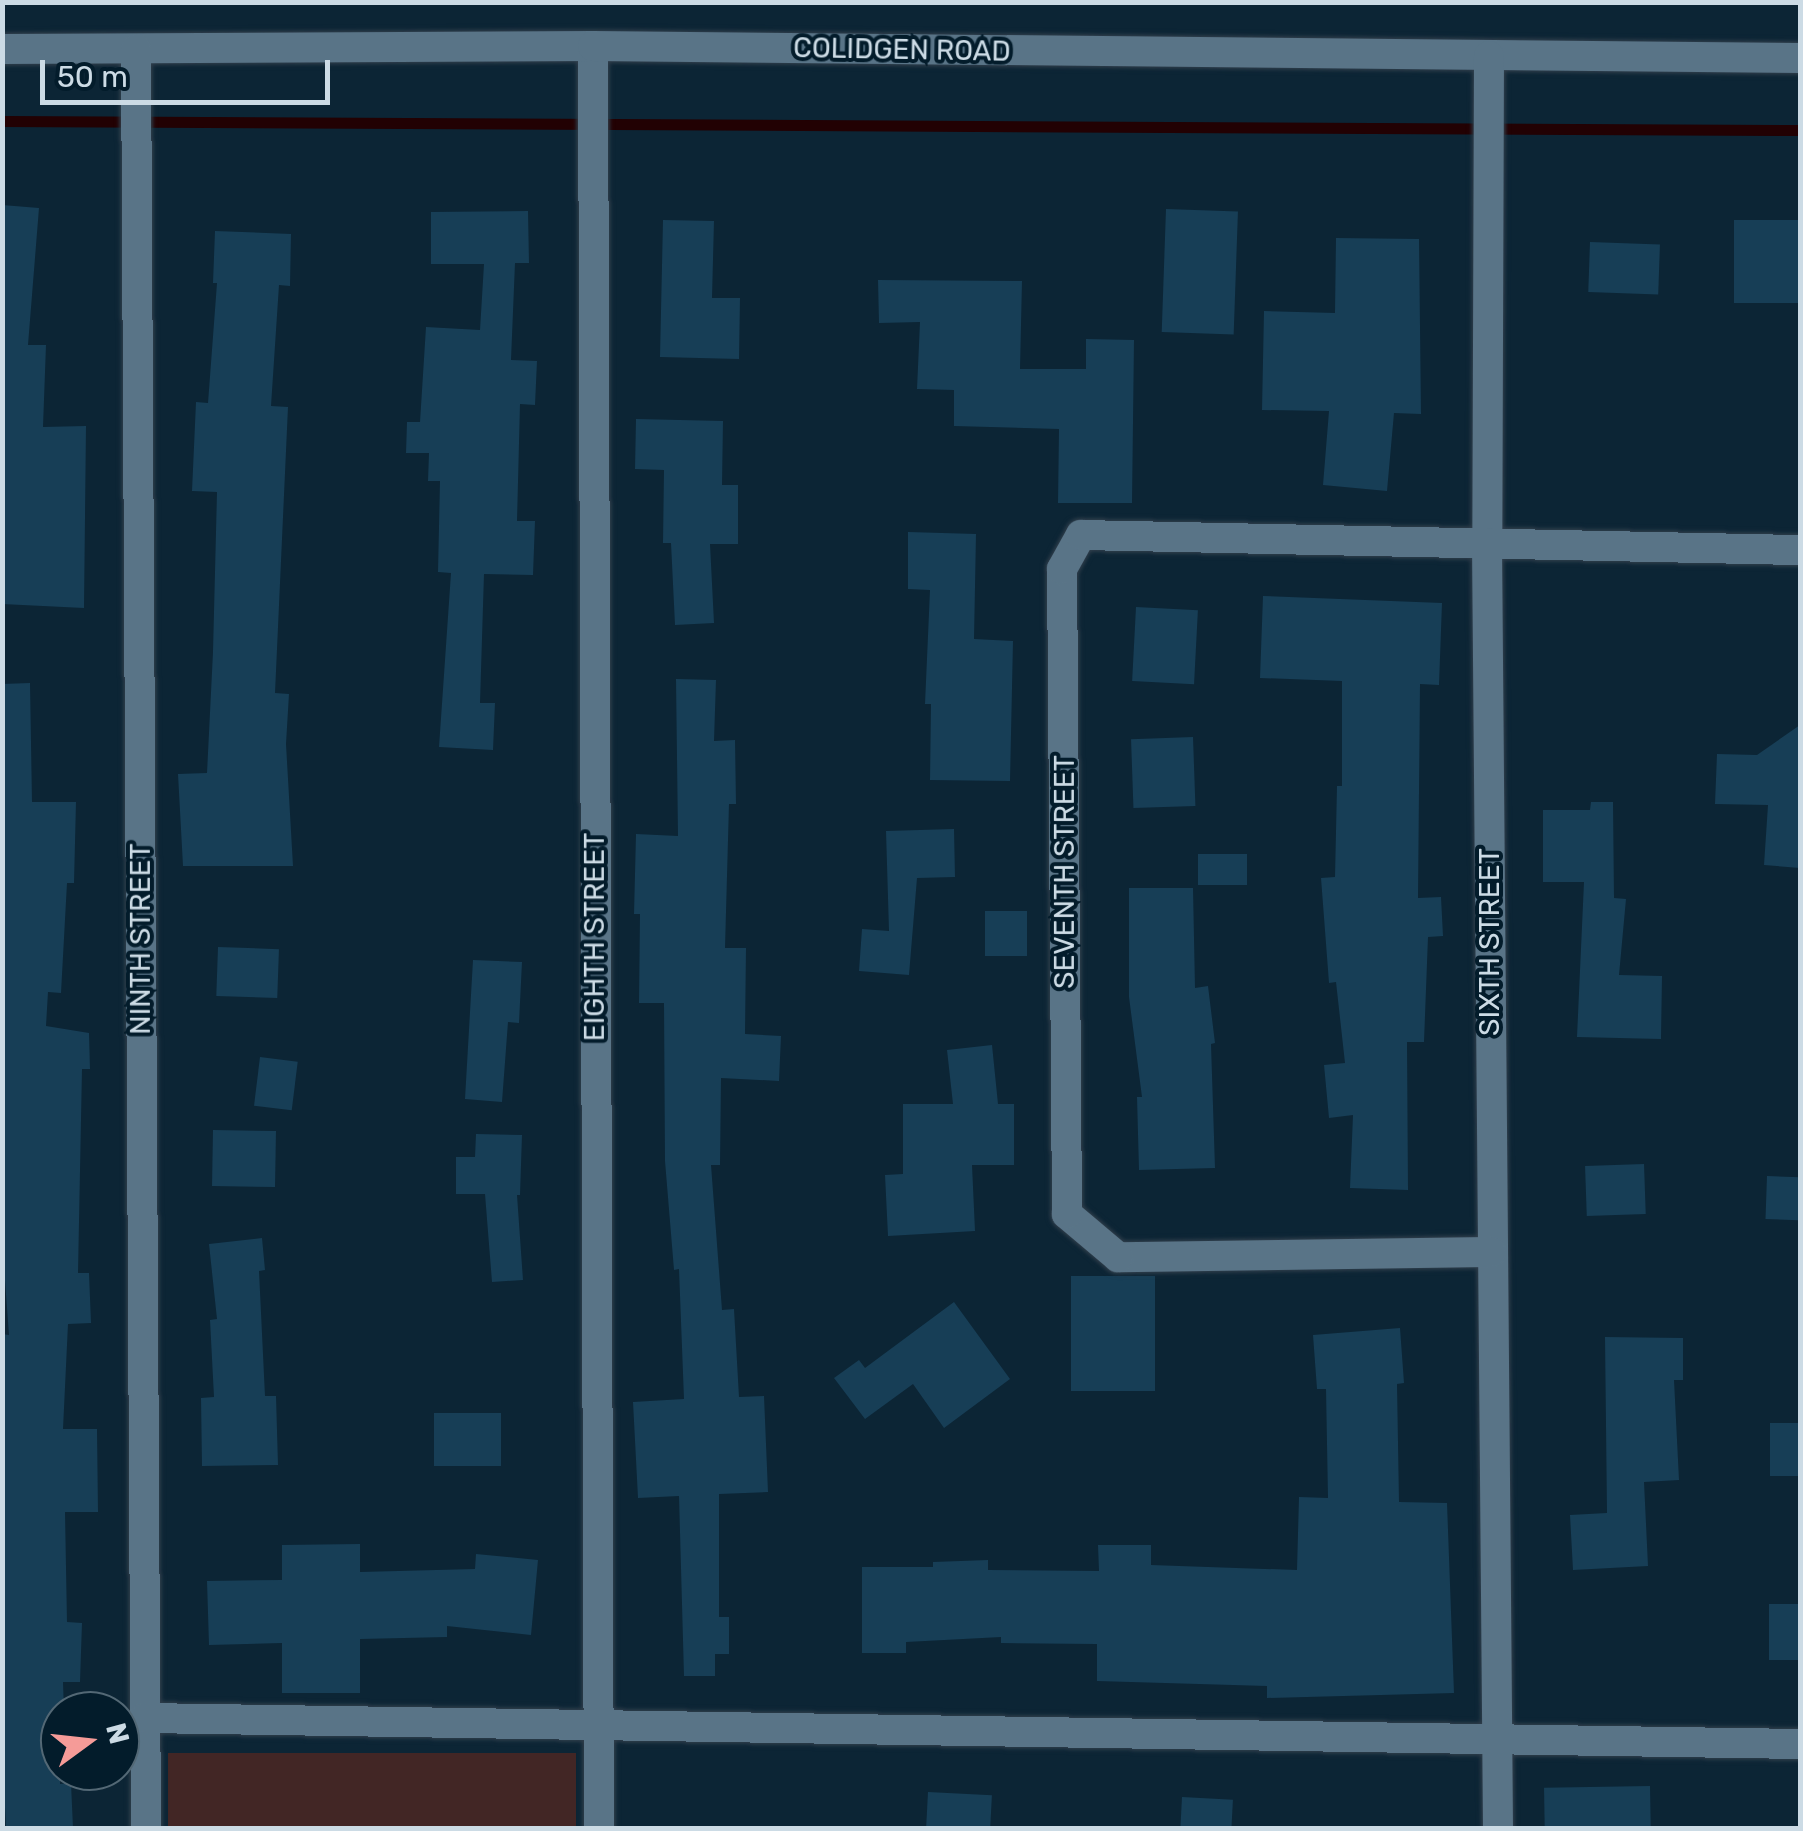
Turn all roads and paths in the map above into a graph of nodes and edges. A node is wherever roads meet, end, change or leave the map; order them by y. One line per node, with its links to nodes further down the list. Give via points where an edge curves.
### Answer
1 (593, 46): 3 (street, COLIDGEN ROAD); 4 (street, COLIDGEN ROAD); 10 (street, EIGHTH STREET)
2 (2, 49): 3 (street, COLIDGEN ROAD)
3 (136, 49): 9 (street, NINTH STREET)
4 (1489, 56): 5 (street, COLIDGEN ROAD); 6 (street, SIXTH STREET)
5 (1800, 58)
6 (1488, 543): 7 (street); 8 (street, SIXTH STREET); 8 (street, SEVENTH STREET, via 1081,535 1062,568 1067,1214 1118,1257)
7 (1800, 550)
8 (1491, 1252): 11 (street, SIXTH STREET)
9 (145, 1718): 10 (street); 13 (street, NINTH STREET)
10 (597, 1726): 11 (street); 14 (street, EIGHTH STREET)
11 (1497, 1740): 12 (street); 15 (street, SIXTH STREET)
12 (1800, 1744)
13 (146, 1828)
14 (598, 1828)
15 (1498, 1828)

